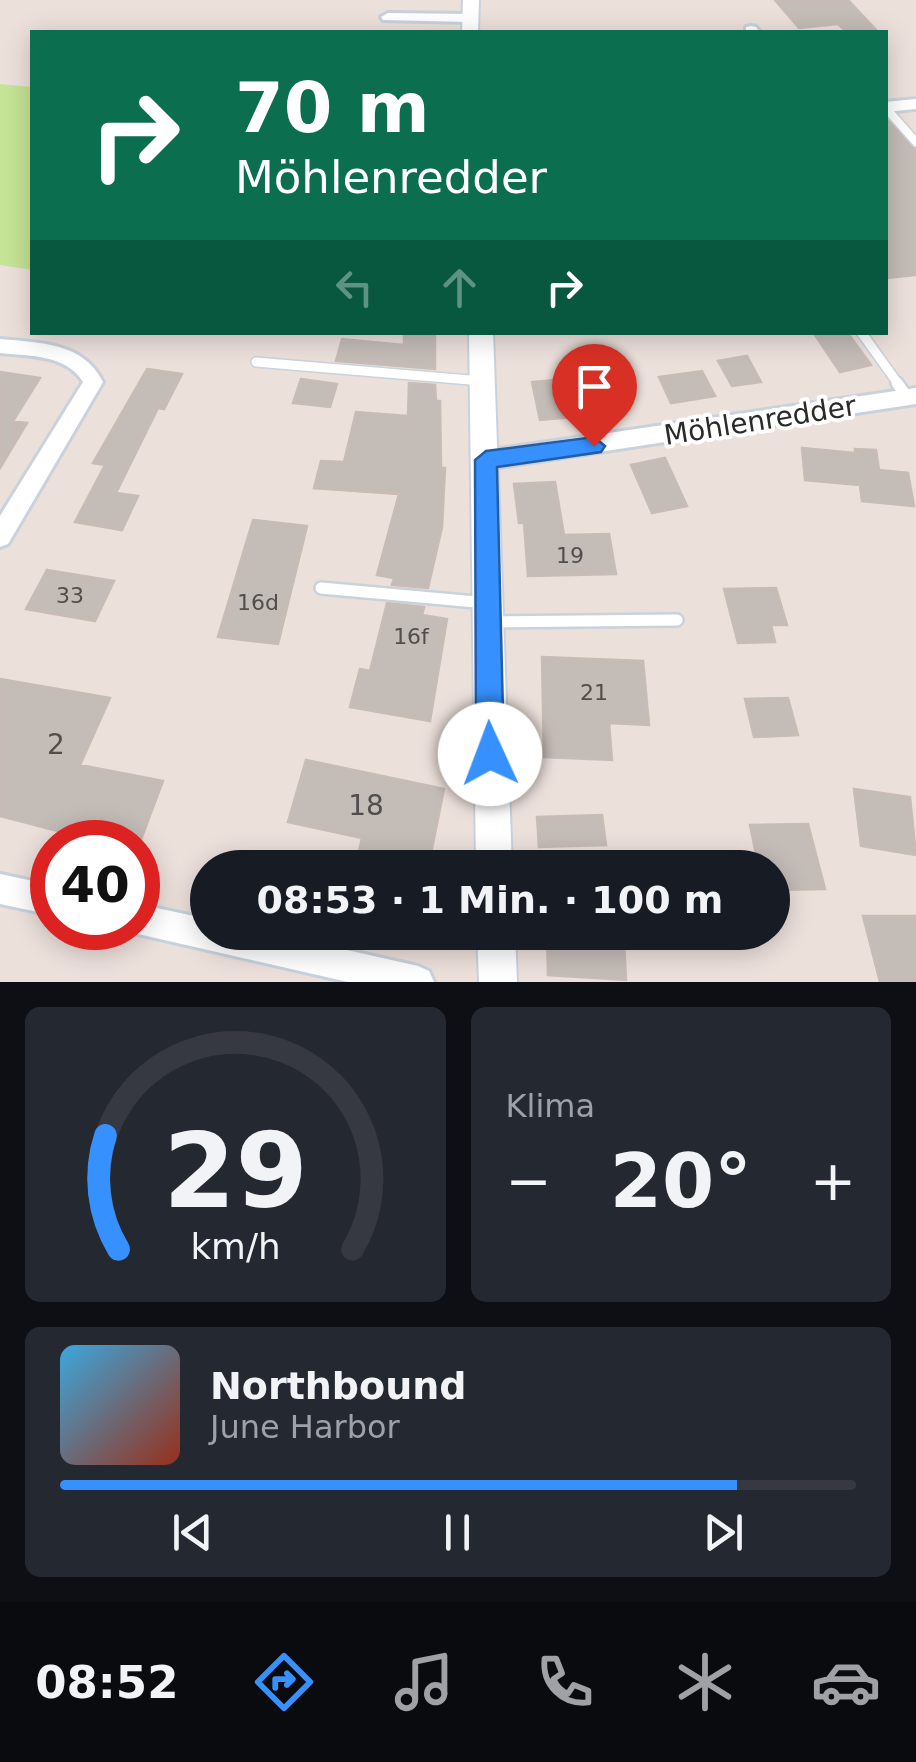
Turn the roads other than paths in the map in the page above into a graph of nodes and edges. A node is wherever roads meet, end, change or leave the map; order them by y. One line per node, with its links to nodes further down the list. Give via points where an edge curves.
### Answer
1 (470, 16): 2 (street)
2 (388, 17)
3 (916, 104): 4 (street)
4 (888, 107)
5 (888, 110): 6 (lane)
6 (916, 142)
7 (481, 335): 11 (street)
8 (863, 335): 12 (lane)
9 (0, 346): 14 (street, via 79,361 93,382)
10 (256, 362): 11 (lane)
11 (482, 381): 13 (street)
12 (912, 397): 13 (street, Möhlenredder)
13 (486, 460): 16 (street)
14 (0, 536)
15 (321, 588): 16 (lane)
16 (487, 613): 17 (lane); 18 (street)
17 (677, 620)
18 (494, 850)
19 (0, 888): 20 (street)
20 (30, 895)
21 (160, 924): 23 (street)
22 (497, 950): 24 (street)
23 (418, 982)
24 (498, 982)

